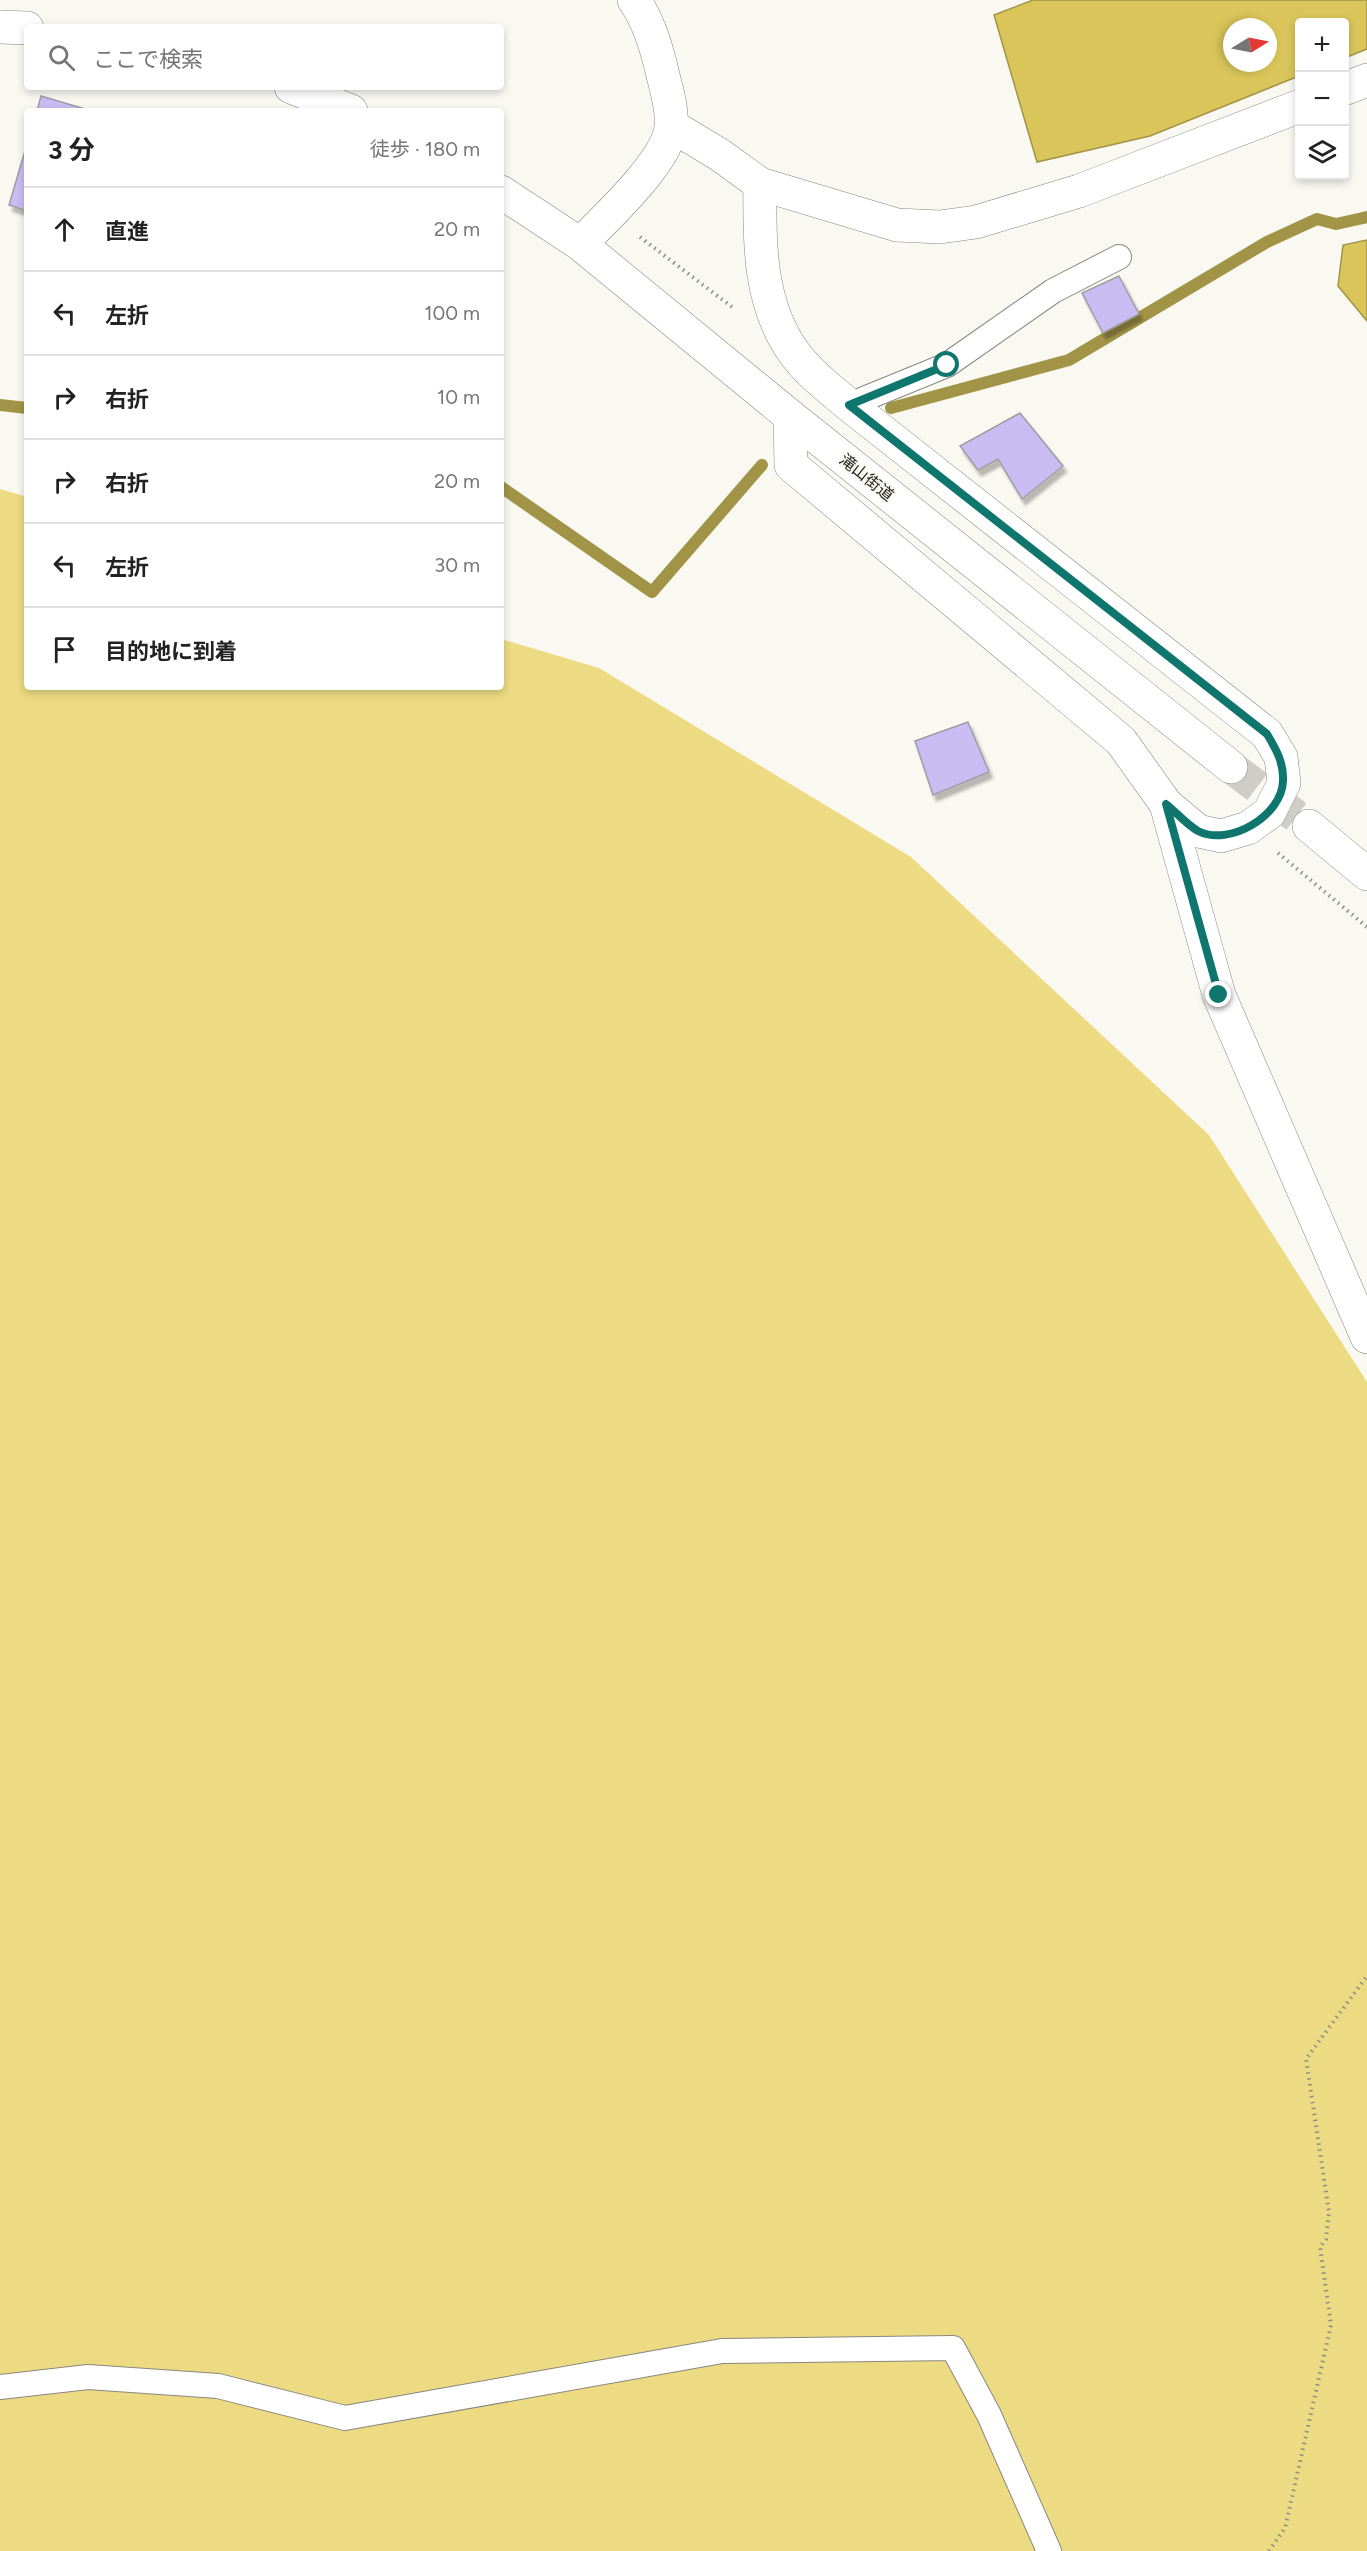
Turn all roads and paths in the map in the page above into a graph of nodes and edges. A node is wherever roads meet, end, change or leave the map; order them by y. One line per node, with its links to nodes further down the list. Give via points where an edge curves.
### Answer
1 (634, 0): 9 (main road, via 655,44)
2 (0, 27): 3 (main road)
3 (24, 28)
4 (1367, 80): 5 (main road)
5 (1349, 87)
6 (298, 90): 7 (main road)
7 (344, 108)
8 (1295, 108): 10 (main road, via 1079,191 976,222 897,225)
9 (672, 126): 10 (main road); 12 (main road, via 658,159)
10 (760, 184): 16 (main road, via 759,234 773,311 795,354)
11 (504, 194): 13 (main road, 滝山街道)
12 (610, 214): 13 (main road); 15 (path)
13 (580, 244): 17 (main road, 滝山街道)
14 (1119, 257): 16 (lane, via 1053,291 947,365)
15 (740, 313)
16 (849, 405): 21 (main road, via 1267,734 1281,757 1284,783 1269,813)
17 (790, 416): 18 (main road, 滝山街道); 19 (main road, via 791,465 1121,741)
18 (1231, 767)
19 (1166, 804): 21 (main road, via 1198,831 1221,836); 24 (main road, via 1219,995)
20 (1309, 826): 22 (main road)
21 (1248, 828): 23 (path)
22 (1367, 874)
23 (1367, 927)
24 (1367, 1337)
25 (1367, 1976): 28 (path, via 1306,2059 1329,2212 1326,2239 1320,2247 1331,2325 1285,2528)
26 (0, 2387): 27 (lane, via 88,2377 218,2386 345,2418 722,2351 953,2348)
27 (1049, 2551)
28 (1269, 2551)

